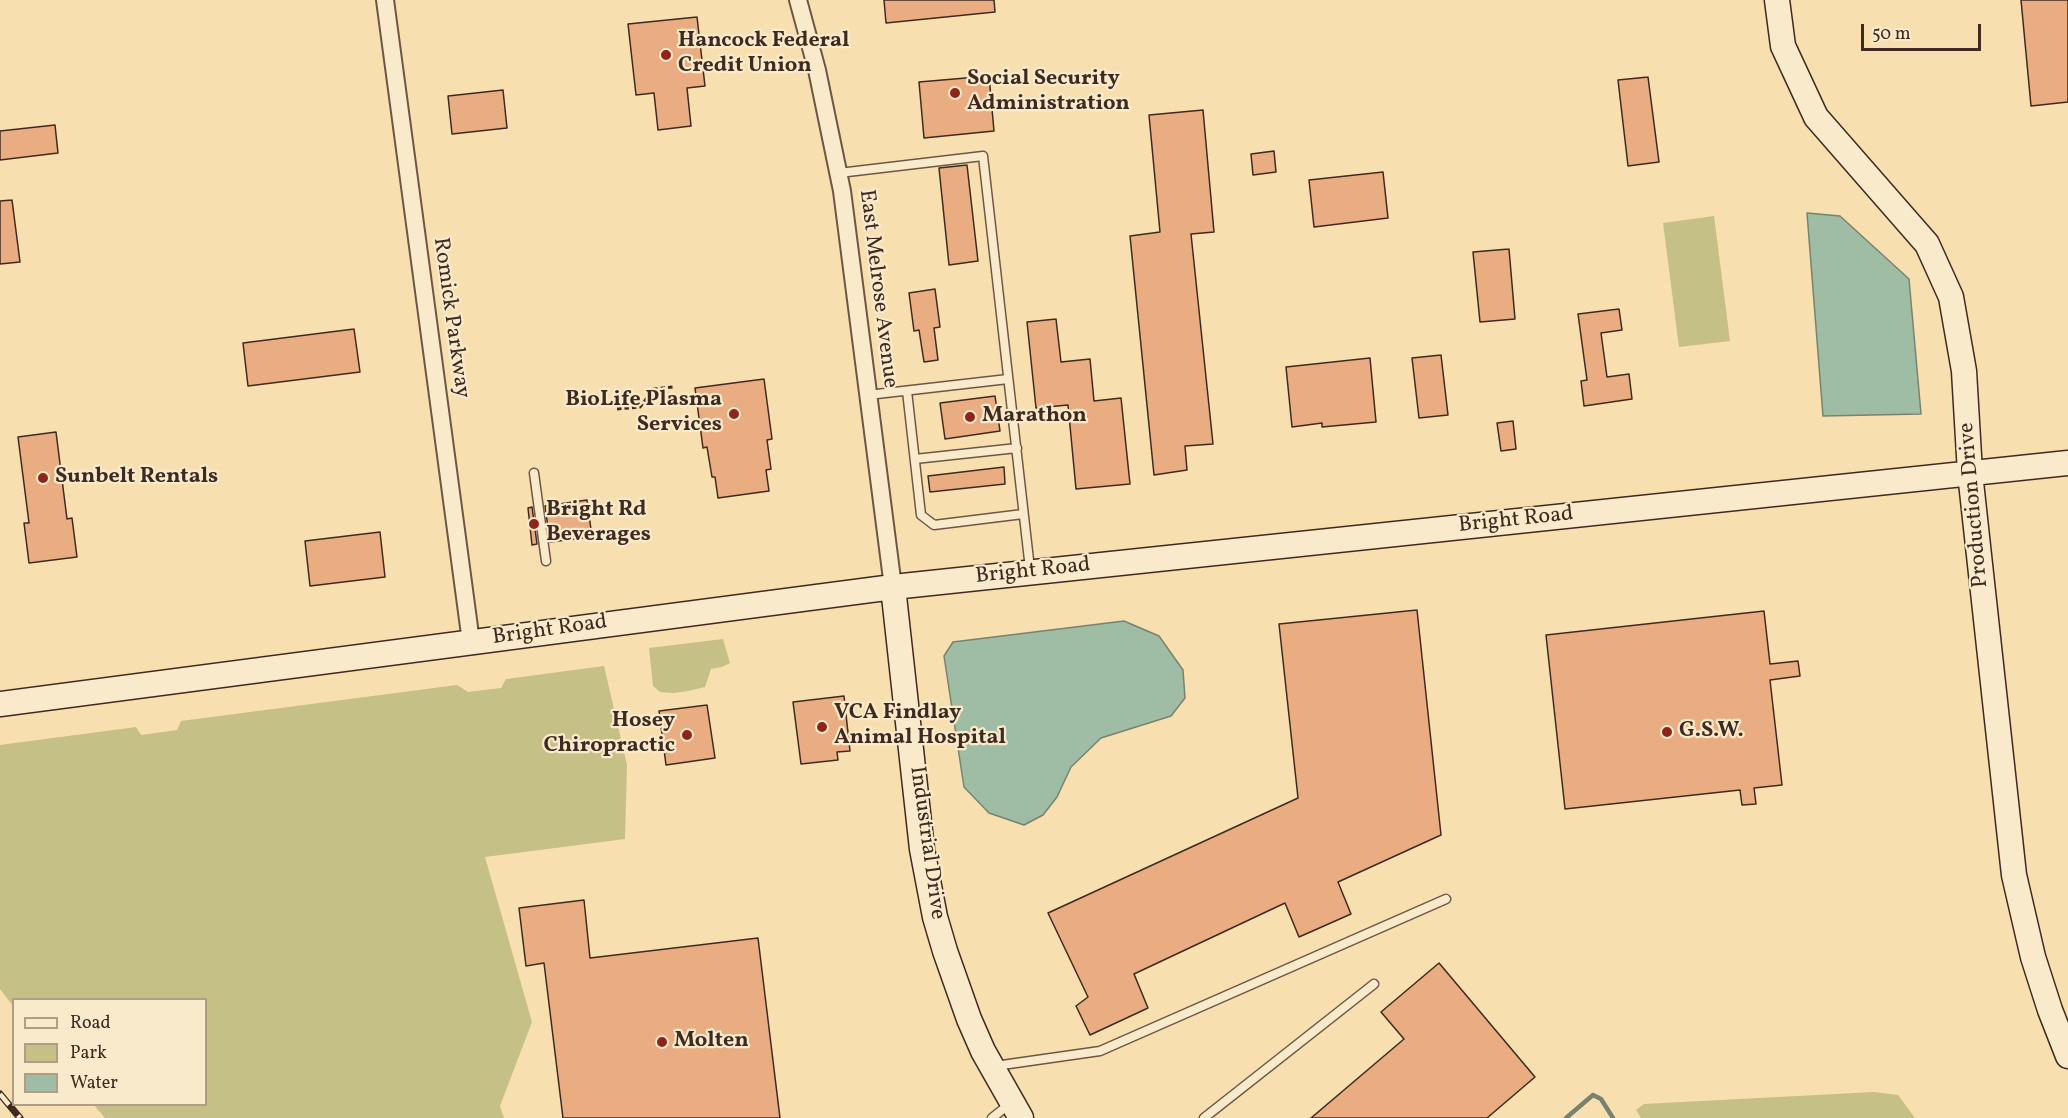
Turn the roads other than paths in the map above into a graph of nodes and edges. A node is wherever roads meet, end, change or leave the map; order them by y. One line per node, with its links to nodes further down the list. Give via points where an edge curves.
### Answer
1 (385, 0): 17 (street, Romick Parkway)
2 (798, 0): 4 (street, East Melrose Avenue)
3 (1777, 0): 12 (main road, Production Drive, via 1783,46 1816,117 1927,244 1951,297 1964,371)
4 (839, 173): 5 (lane, via 983,156); 7 (street, East Melrose Avenue)
5 (1008, 379): 6 (lane); 8 (lane)
6 (907, 391): 7 (lane); 9 (lane)
7 (868, 395): 16 (street, East Melrose Avenue)
8 (1017, 448): 9 (lane); 13 (lane)
9 (915, 459): 13 (lane, via 921,515 934,525)
10 (2068, 463): 12 (main road, Bright Road)
11 (534, 473): 14 (lane)
12 (1970, 473): 15 (main road, Bright Road); 21 (main road, Production Drive, via 2014,874 2033,957)
13 (1023, 514): 15 (lane)
14 (546, 561)
15 (1030, 573): 16 (main road, Bright Road)
16 (893, 587): 17 (main road, Bright Road); 22 (main road, Industrial Drive, via 935,917 952,974)
17 (471, 642): 18 (main road, Bright Road)
18 (0, 704)
19 (1446, 899): 22 (lane, via 1100,1051)
20 (1374, 984): 25 (lane)
21 (2068, 1056)
22 (991, 1066): 23 (main road, Industrial Drive)
23 (1016, 1110): 24 (lane)
24 (992, 1118)
25 (1204, 1118)

